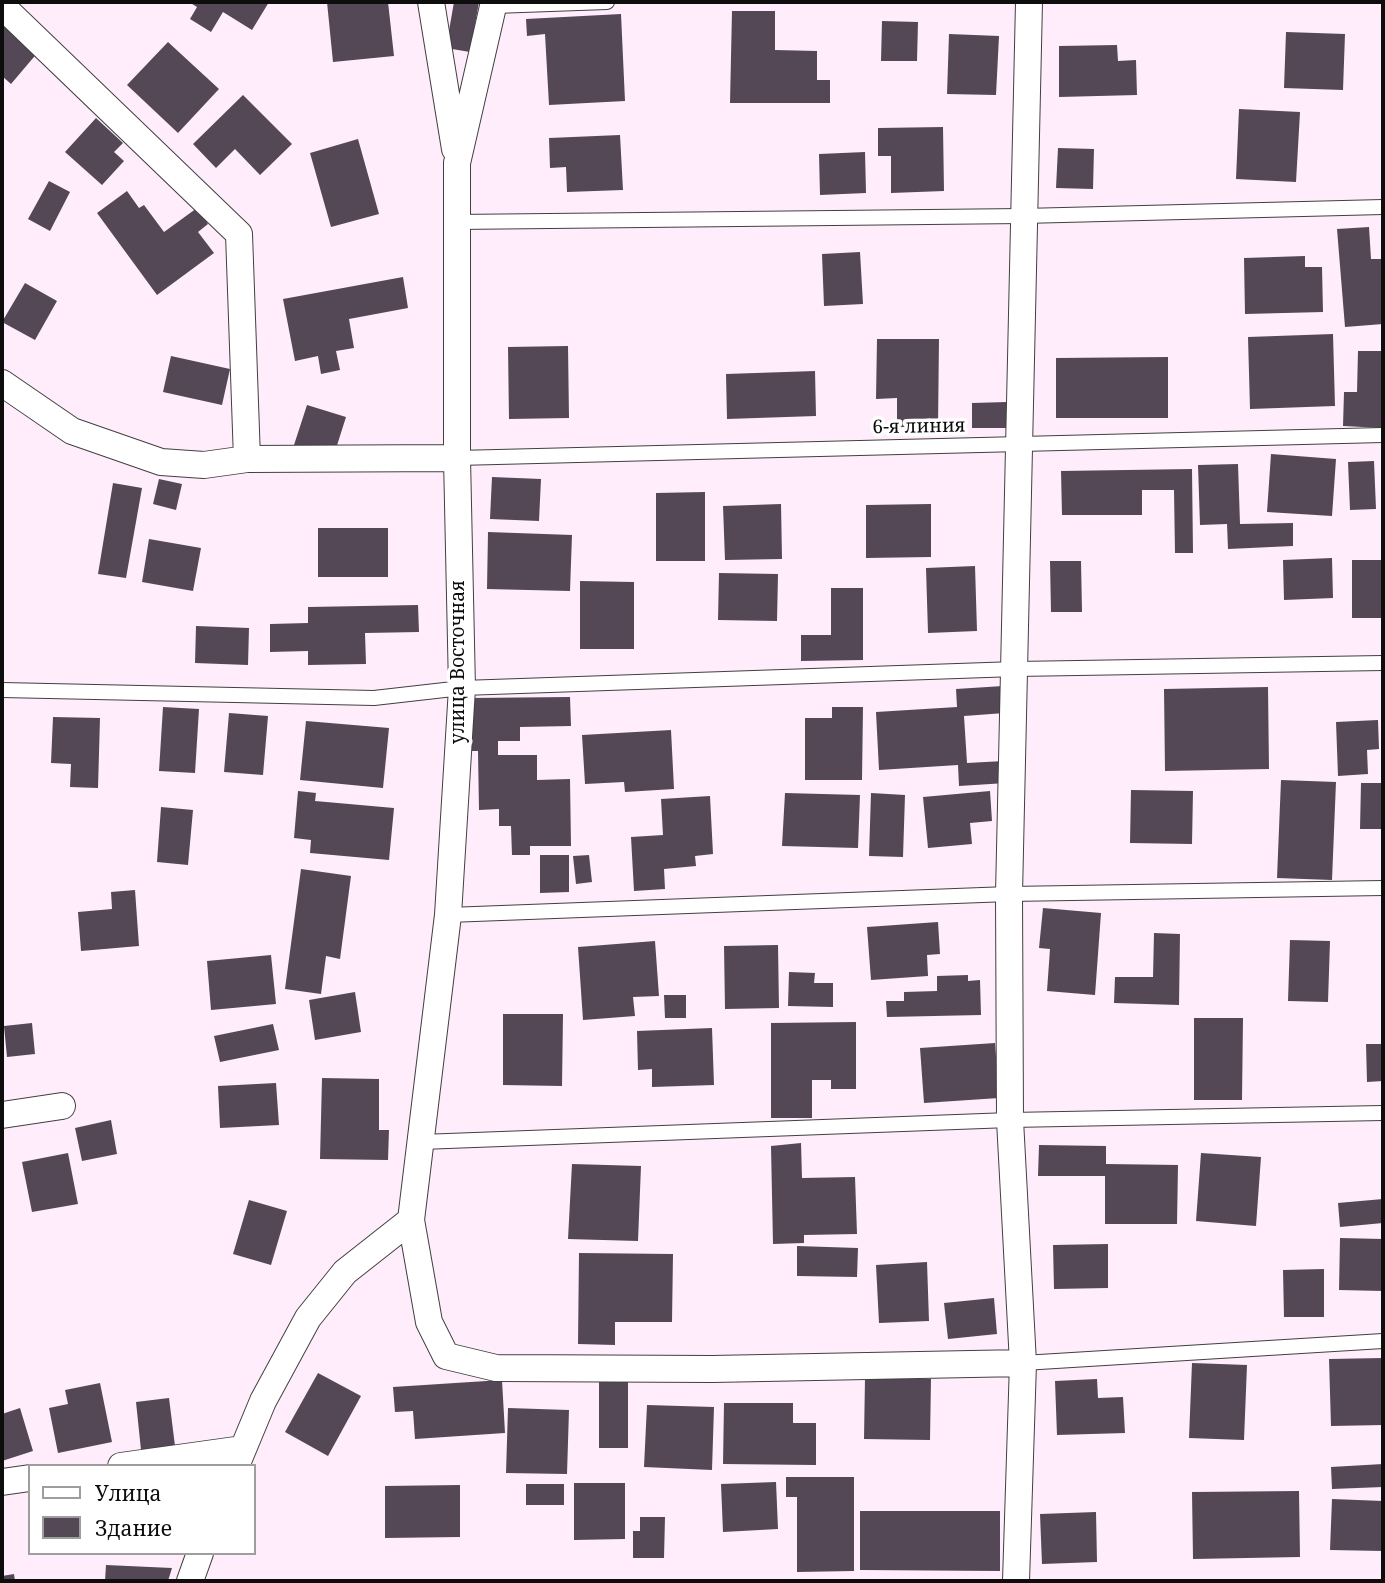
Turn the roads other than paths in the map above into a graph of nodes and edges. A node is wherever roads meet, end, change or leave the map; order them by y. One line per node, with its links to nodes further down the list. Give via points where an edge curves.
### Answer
1 (431, 2): 6 (street)
2 (607, 2): 4 (lane)
3 (1029, 2): 8 (street)
4 (494, 4): 6 (street, улица Восточная)
5 (2, 6): 14 (street, via 239,234)
6 (457, 163): 9 (street, улица Восточная)
7 (1383, 207): 8 (lane)
8 (1023, 216): 9 (lane); 12 (street)
9 (455, 222): 13 (street, улица Восточная)
10 (2, 383): 14 (street, via 72,431 161,462 204,465)
11 (1383, 435): 12 (lane, 6-я линия)
12 (1020, 444): 13 (lane, 6-я линия); 16 (street)
13 (457, 458): 14 (street); 17 (street, улица Восточная)
14 (247, 460)
15 (1383, 663): 16 (lane)
16 (1016, 669): 17 (lane); 20 (street)
17 (462, 688): 18 (lane, via 374,698); 21 (street, улица Восточная)
18 (2, 690)
19 (1383, 888): 20 (lane)
20 (1009, 894): 21 (lane); 25 (street)
21 (448, 915): 26 (street, улица Восточная)
22 (62, 1106): 24 (street)
23 (1383, 1113): 25 (lane)
24 (2, 1115)
25 (1010, 1119): 26 (lane); 29 (street)
26 (421, 1142): 27 (street, улица Восточная)
27 (411, 1220): 29 (street, улица Восточная, via 429,1322 446,1356 496,1368); 30 (street, via 345,1272 308,1318)
28 (1383, 1341): 29 (lane)
29 (1023, 1363): 36 (street)
30 (239, 1457): 31 (street)
31 (147, 1464)
32 (28, 1478): 33 (street)
33 (2, 1482)
34 (199, 1555): 35 (street)
35 (190, 1581)
36 (1016, 1581)

